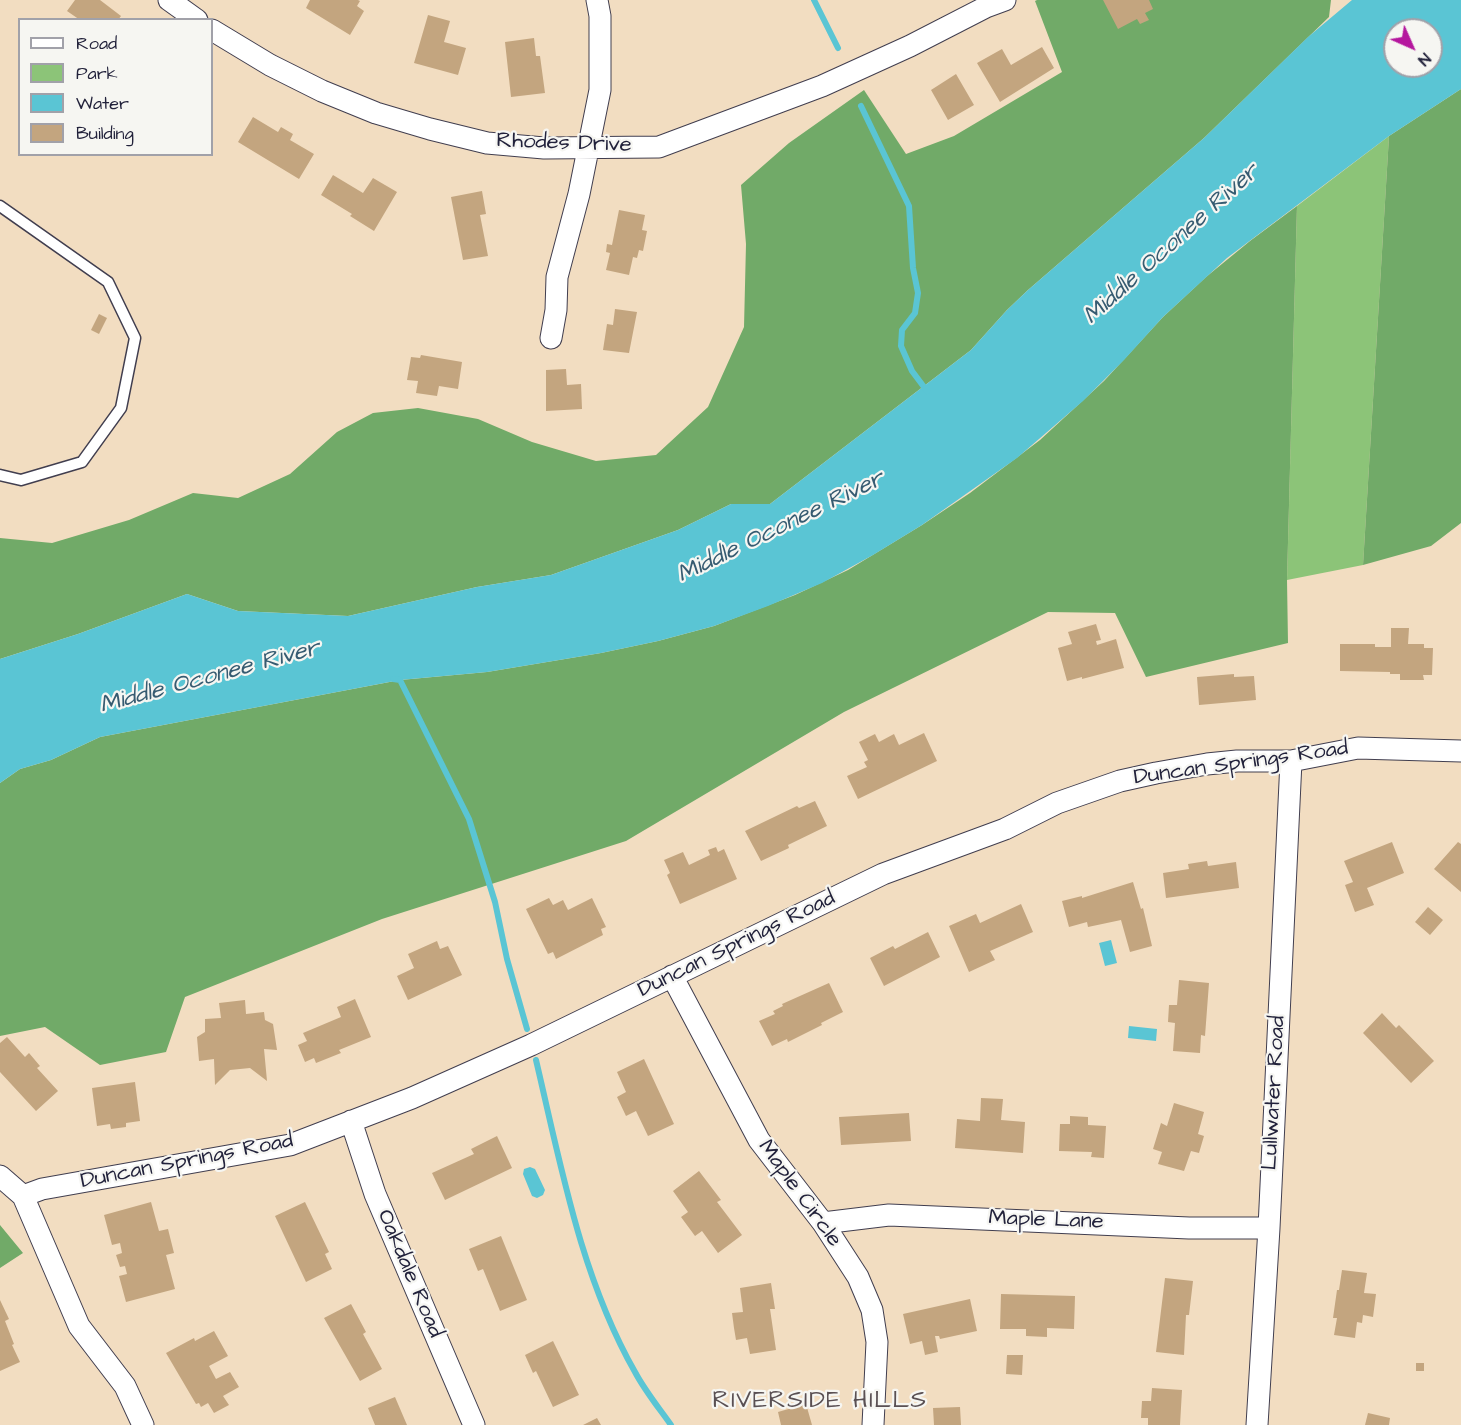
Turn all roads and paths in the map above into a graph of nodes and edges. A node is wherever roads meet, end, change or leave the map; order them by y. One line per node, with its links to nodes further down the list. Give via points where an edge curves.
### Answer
1 (169, 0): 4 (street)
2 (597, 0): 6 (street, via 600,90)
3 (1005, 0): 6 (street, Rhodes Drive, via 822,86 659,147)
4 (194, 18)
5 (213, 31): 6 (street, Rhodes Drive, via 270,65 376,113 487,143 544,148)
6 (588, 146): 8 (street, via 557,277)
7 (0, 206): 9 (lane, via 108,282 135,338 121,408 82,462 21,480)
8 (551, 338)
9 (0, 475)
10 (1461, 751): 11 (street, Duncan Springs Road, via 1358,748)
11 (1291, 761): 12 (street, Duncan Springs Road, via 1237,761 1156,772 1057,803 1005,829 883,874); 17 (street, Lullwater Road)
12 (672, 976): 13 (street, Duncan Springs Road, via 531,1045); 16 (street, Maple Circle, via 759,1140)
13 (351, 1121): 15 (street, Duncan Springs Road, via 290,1145 42,1189); 19 (street, Oakdale Road, via 375,1194)
14 (0, 1176): 15 (street)
15 (23, 1196): 18 (street, via 80,1326 125,1386)
16 (823, 1223): 17 (street, Maple Lane, via 889,1215); 20 (street, Maple Circle, via 858,1277 872,1310 877,1342)
17 (1269, 1228): 21 (street, Lullwater Road)
18 (143, 1425)
19 (474, 1425)
20 (873, 1425)
21 (1257, 1425)

